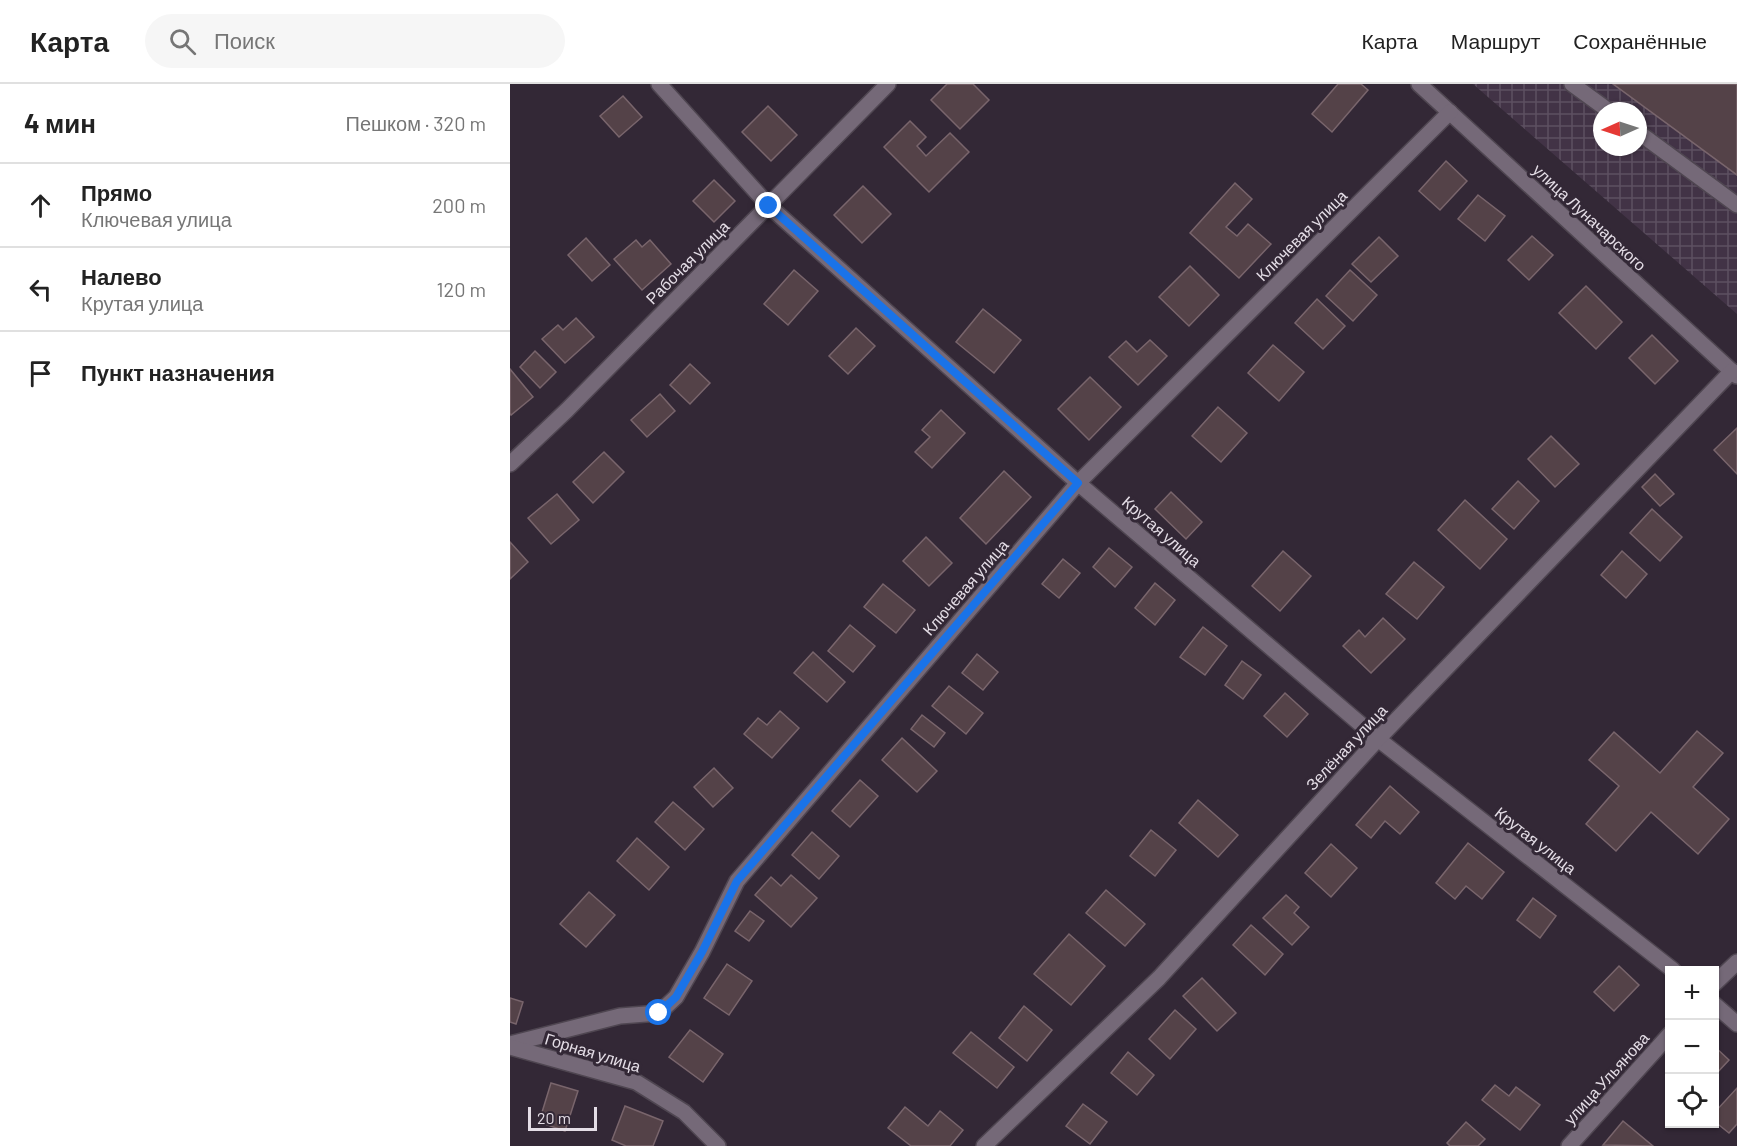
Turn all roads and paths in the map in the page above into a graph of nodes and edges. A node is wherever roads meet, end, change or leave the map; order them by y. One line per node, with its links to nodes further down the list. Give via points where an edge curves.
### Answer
1 (659, 84): 9 (street, Крутая улица)
2 (888, 84): 9 (street, Рабочая улица)
3 (1419, 84): 6 (street, улица Луначарского)
4 (1572, 84): 5 (street)
5 (1597, 102)
6 (1450, 112): 10 (street, улица Луначарского); 12 (street, Ключевая улица)
7 (1647, 139): 8 (street)
8 (1737, 205)
9 (769, 206): 11 (street, Рабочая улица); 12 (street, Крутая улица)
10 (1735, 374): 13 (street, Зелёная улица)
11 (510, 464)
12 (1078, 483): 13 (street, Крутая улица); 20 (street, Ключевая улица, via 737,881 676,997 659,1013 620,1016)
13 (1378, 739): 15 (street, Крутая улица); 22 (street, Зелёная улица, via 1158,978)
14 (1737, 962): 16 (street)
15 (1668, 966)
16 (1719, 979)
17 (1719, 1008): 18 (street)
18 (1737, 1024)
19 (1665, 1040): 23 (street, улица Ульянова)
20 (510, 1046): 21 (street, Горная улица, via 636,1082 684,1112)
21 (718, 1146)
22 (984, 1146)
23 (1569, 1146)

